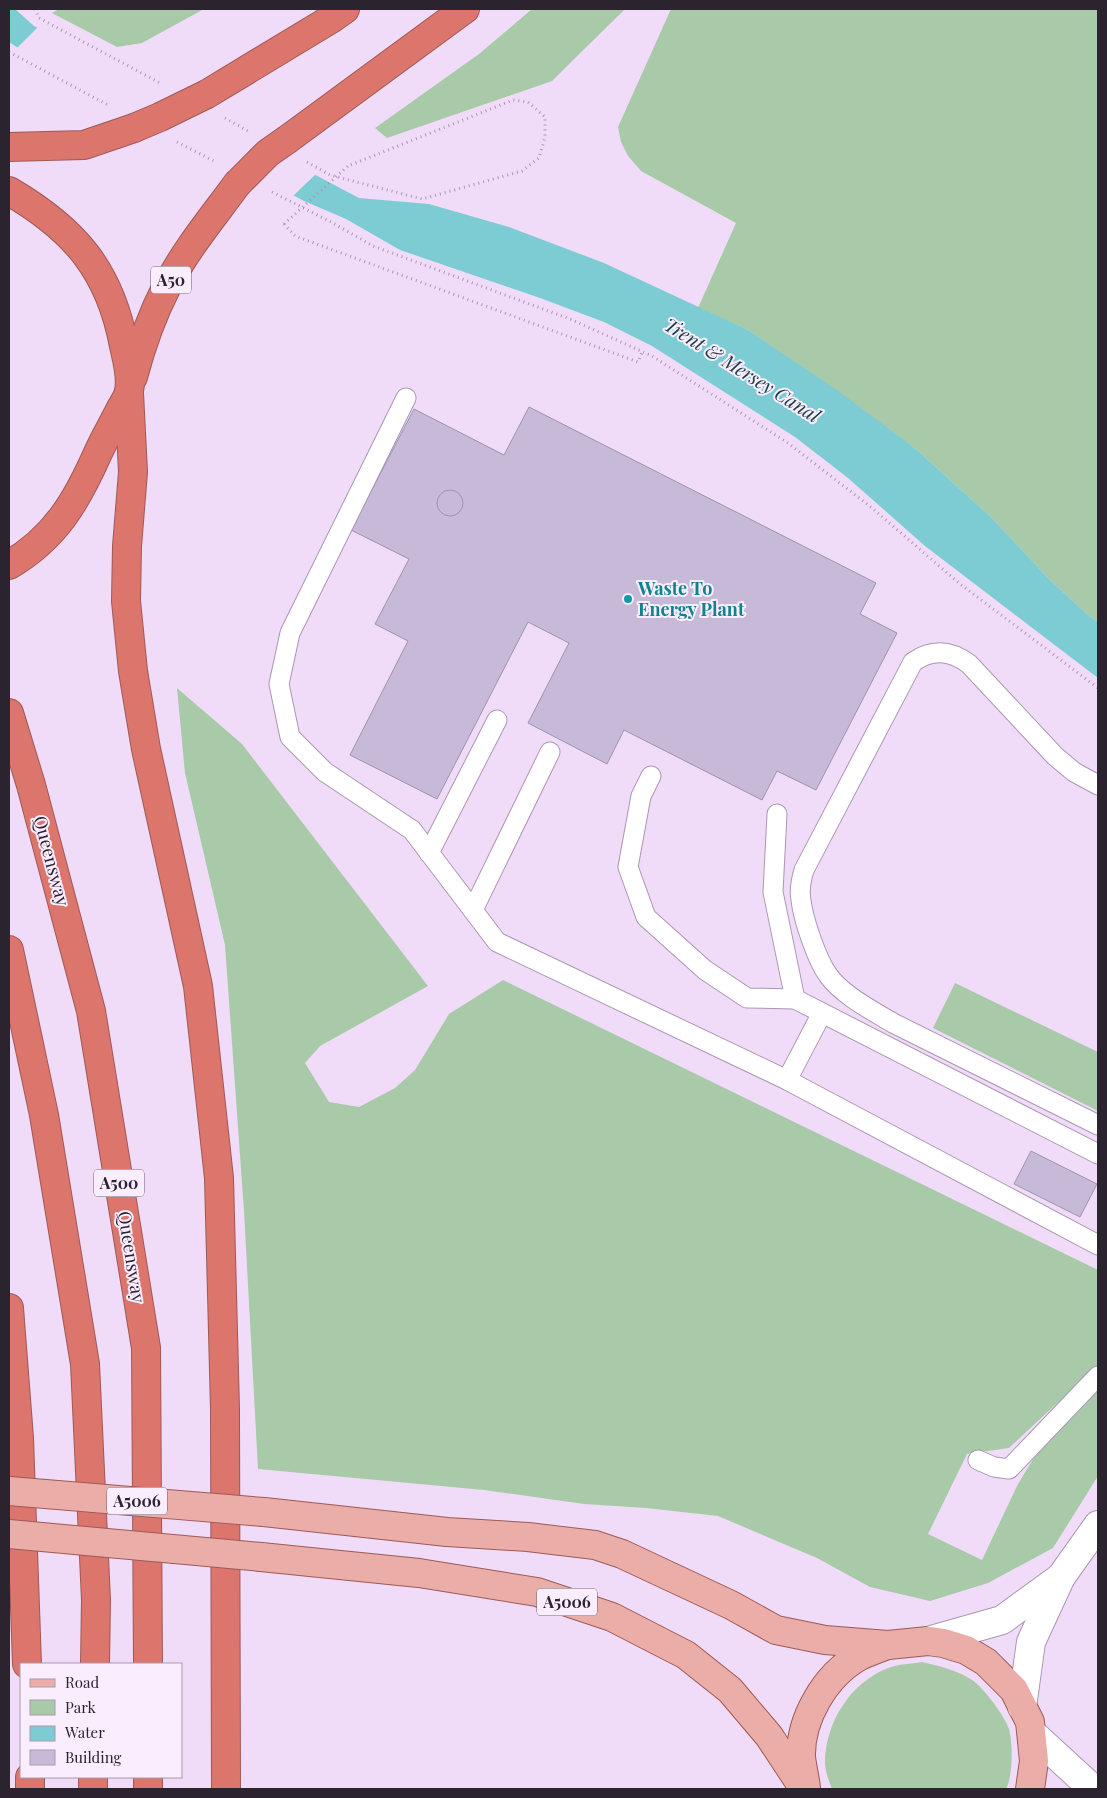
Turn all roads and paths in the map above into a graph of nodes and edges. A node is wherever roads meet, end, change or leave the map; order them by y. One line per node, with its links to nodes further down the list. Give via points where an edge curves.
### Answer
1 (344, 9): 3 (highway, bridge, via 207,94 134,128 84,145)
2 (465, 9): 8 (highway, A50, bridge, via 268,153 237,184 167,285 143,344)
3 (9, 147)
4 (348, 166): 7 (path, bridge, via 284,224 295,236 638,362)
5 (9, 191): 8 (highway, via 51,219 72,238 103,280 122,332)
6 (296, 205): 7 (path, via 373,246 570,319)
7 (642, 350): 11 (path, via 788,443 872,508 960,584)
8 (129, 391): 10 (highway, via 81,490 59,524); 41 (highway, via 133,472 126,602 133,671 146,749 198,986 219,1178 226,1409)
9 (406, 398): 18 (lane, via 290,633 279,684 290,737 325,772 412,830)
10 (9, 565)
11 (1098, 688)
12 (9, 713): 38 (highway, Queensway / A500, via 91,1011 146,1348)
13 (497, 720): 18 (lane)
14 (550, 752): 19 (lane)
15 (651, 776): 21 (lane, via 641,796 628,867 646,917 704,970 747,998)
16 (1098, 786): 24 (lane, via 1055,756 959,656 938,652 922,656 913,662 804,870 800,901 828,976 842,989 893,1023)
17 (777, 814): 21 (lane, via 774,892)
18 (429, 852): 19 (lane)
19 (472, 910): 23 (lane, via 497,942)
20 (9, 950): 37 (highway, via 44,1115 85,1364 96,1600)
21 (795, 999): 22 (lane)
22 (822, 1013): 23 (lane); 25 (lane)
23 (787, 1080): 26 (lane)
24 (1098, 1125)
25 (1098, 1154)
26 (1098, 1245)
27 (9, 1308): 36 (highway, via 19,1438)
28 (1098, 1376): 29 (lane, via 1009,1469)
29 (978, 1460)
30 (9, 1490): 35 (main road, A5006, bridge, via 595,1545 622,1554 731,1605 776,1630 824,1640)
31 (1098, 1525): 33 (street)
32 (9, 1534): 42 (main road, A5006, bridge, via 419,1573 537,1592 612,1617 686,1655 730,1690 769,1736)
33 (1061, 1577): 34 (street, via 1002,1620); 39 (street, via 1031,1642)
34 (928, 1641): 35 (main road); 39 (main road, via 966,1650 986,1662 1014,1690)
35 (888, 1644): 42 (main road, via 858,1657 840,1670 821,1692 808,1718 803,1738 801,1757)
36 (27, 1663)
37 (95, 1663)
38 (148, 1663)
39 (1022, 1707): 40 (main road)
40 (1032, 1733): 43 (main road, via 1034,1761); 44 (street)
41 (226, 1789)
42 (805, 1789)
43 (1030, 1789)
44 (1093, 1789)

